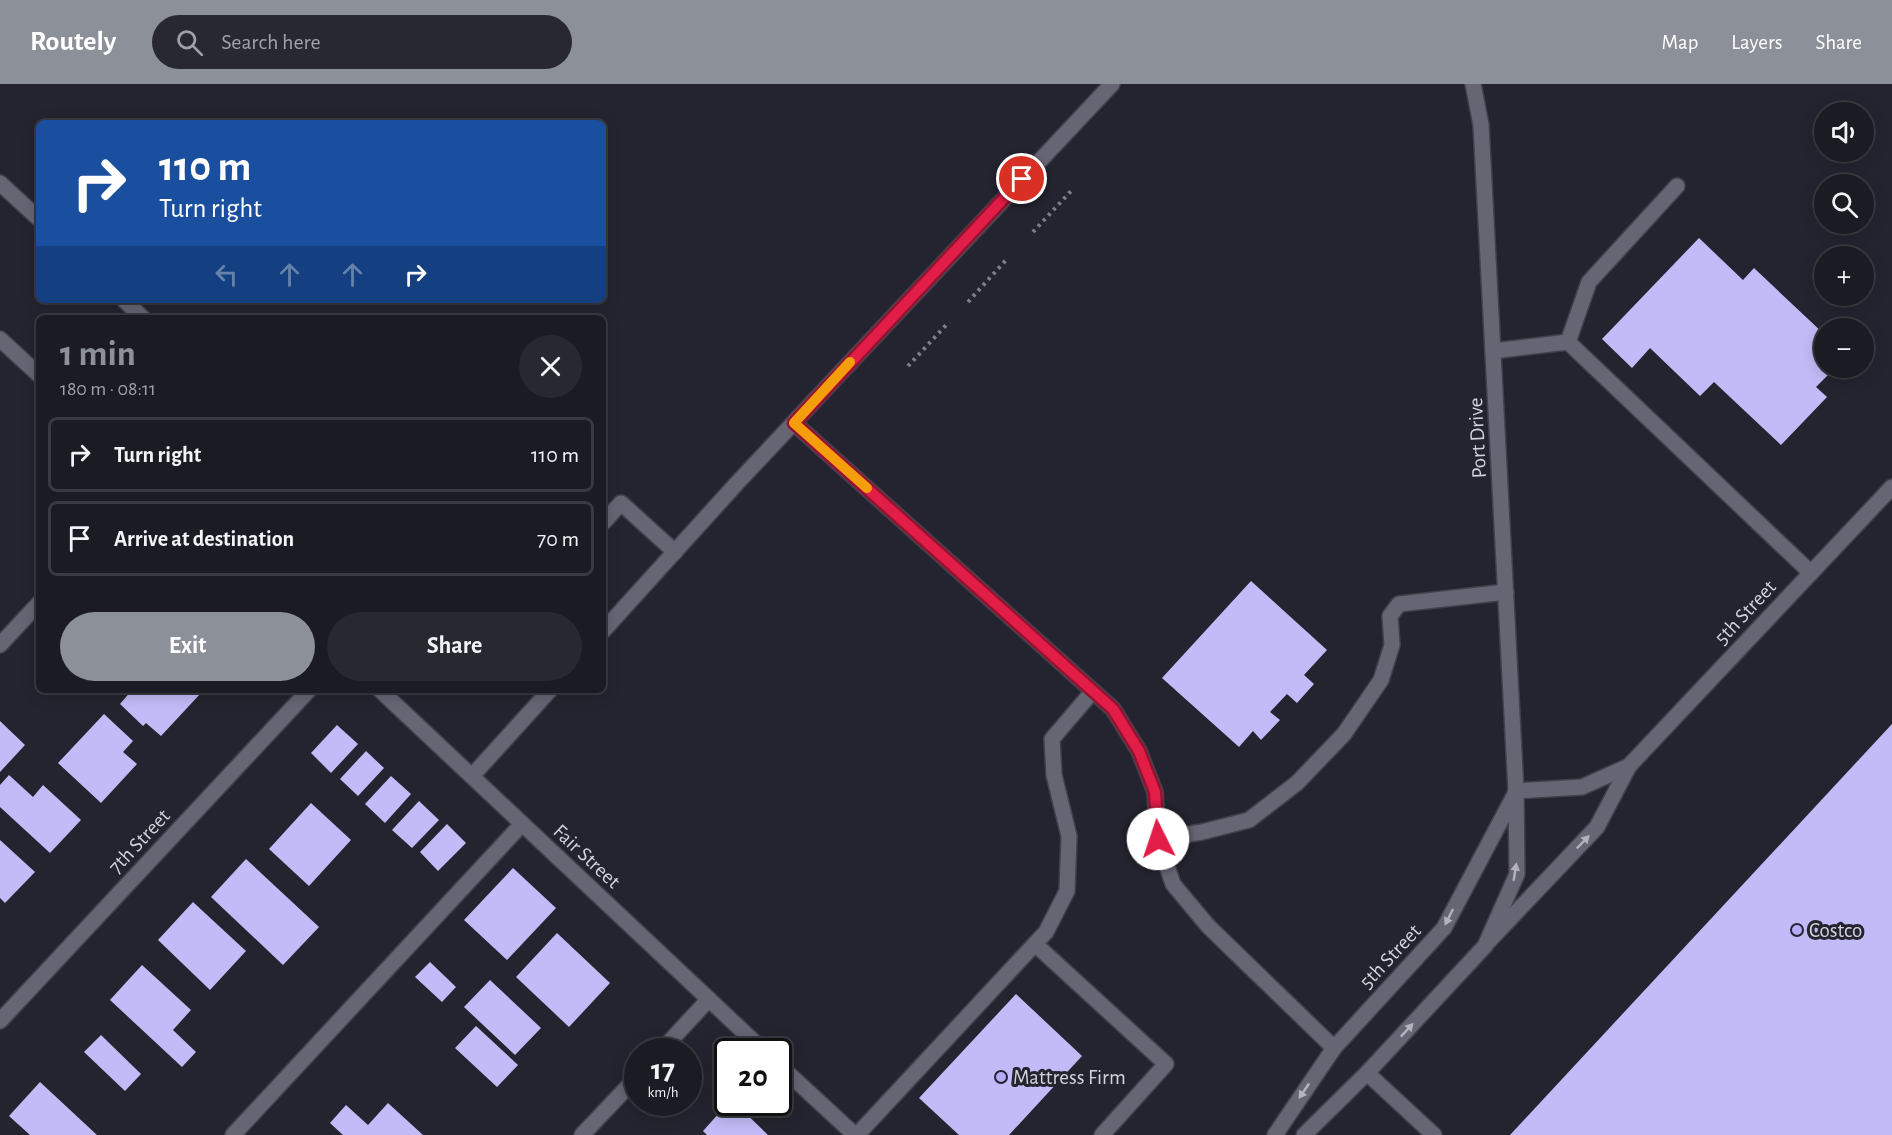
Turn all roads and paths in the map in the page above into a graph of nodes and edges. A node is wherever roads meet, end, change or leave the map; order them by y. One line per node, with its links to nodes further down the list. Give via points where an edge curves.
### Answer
1 (1112, 84): 18 (street)
2 (1473, 84): 15 (street, Port Drive, via 1481,125)
3 (0, 183): 6 (street)
4 (1677, 186): 14 (street, via 1589,282)
5 (1071, 191): 7 (path)
6 (36, 216)
7 (1033, 232)
8 (1006, 260): 9 (path)
9 (968, 302)
10 (127, 303): 11 (street)
11 (140, 315)
12 (949, 322): 16 (path)
13 (0, 339): 17 (street)
14 (1568, 342): 15 (street); 22 (street)
15 (1493, 351): 23 (street, Port Drive)
16 (908, 366)
17 (36, 372)
18 (794, 423): 21 (street); 27 (street)
19 (1892, 487): 22 (street, 5th Street)
20 (606, 520): 21 (street, via 621,503)
21 (675, 552): 25 (street)
22 (1811, 573): 31 (street, 5th Street)
23 (1506, 592): 33 (street, Port Drive); 35 (street, via 1399,604 1390,616 1392,645 1381,680 1344,734 1297,783 1249,820)
24 (36, 606): 26 (street)
25 (606, 628)
26 (0, 645)
27 (1093, 690): 35 (street, via 1113,709 1139,751 1155,792); 36 (street, via 1052,739 1054,775 1069,836 1067,891 1046,932)
28 (306, 693): 39 (street, 7th Street)
29 (383, 693): 32 (street, Fair Street)
30 (547, 693): 32 (street)
31 (1629, 766): 33 (street, 5th Street, via 1582,787); 37 (street, 5th Street, one-way to 31, via 1598,827)
32 (472, 776): 34 (street, Fair Street)
33 (1516, 791): 37 (street, 5th Street, one-way to 33, via 1516,874); 42 (street, 5th Street, one-way to 42, via 1444,928)
34 (522, 824): 38 (street, Fair Street); 46 (street)
35 (1158, 839): 42 (street, via 1173,884 1201,918)
36 (1035, 944): 48 (street); 49 (street, via 1166,1064)
37 (1485, 946): 43 (street, 5th Street, one-way to 37)
38 (709, 999): 40 (street); 41 (street, Fair Street)
39 (0, 1021)
40 (673, 1038)
41 (750, 1038)
42 (1334, 1048): 50 (street, 5th Street, one-way to 50)
43 (1367, 1073): 51 (street, 5th Street); 52 (street)
44 (792, 1077): 48 (street)
45 (624, 1091): 47 (street)
46 (232, 1135)
47 (582, 1135)
48 (856, 1135)
49 (1102, 1135)
50 (1275, 1135)
51 (1305, 1135)
52 (1434, 1135)

